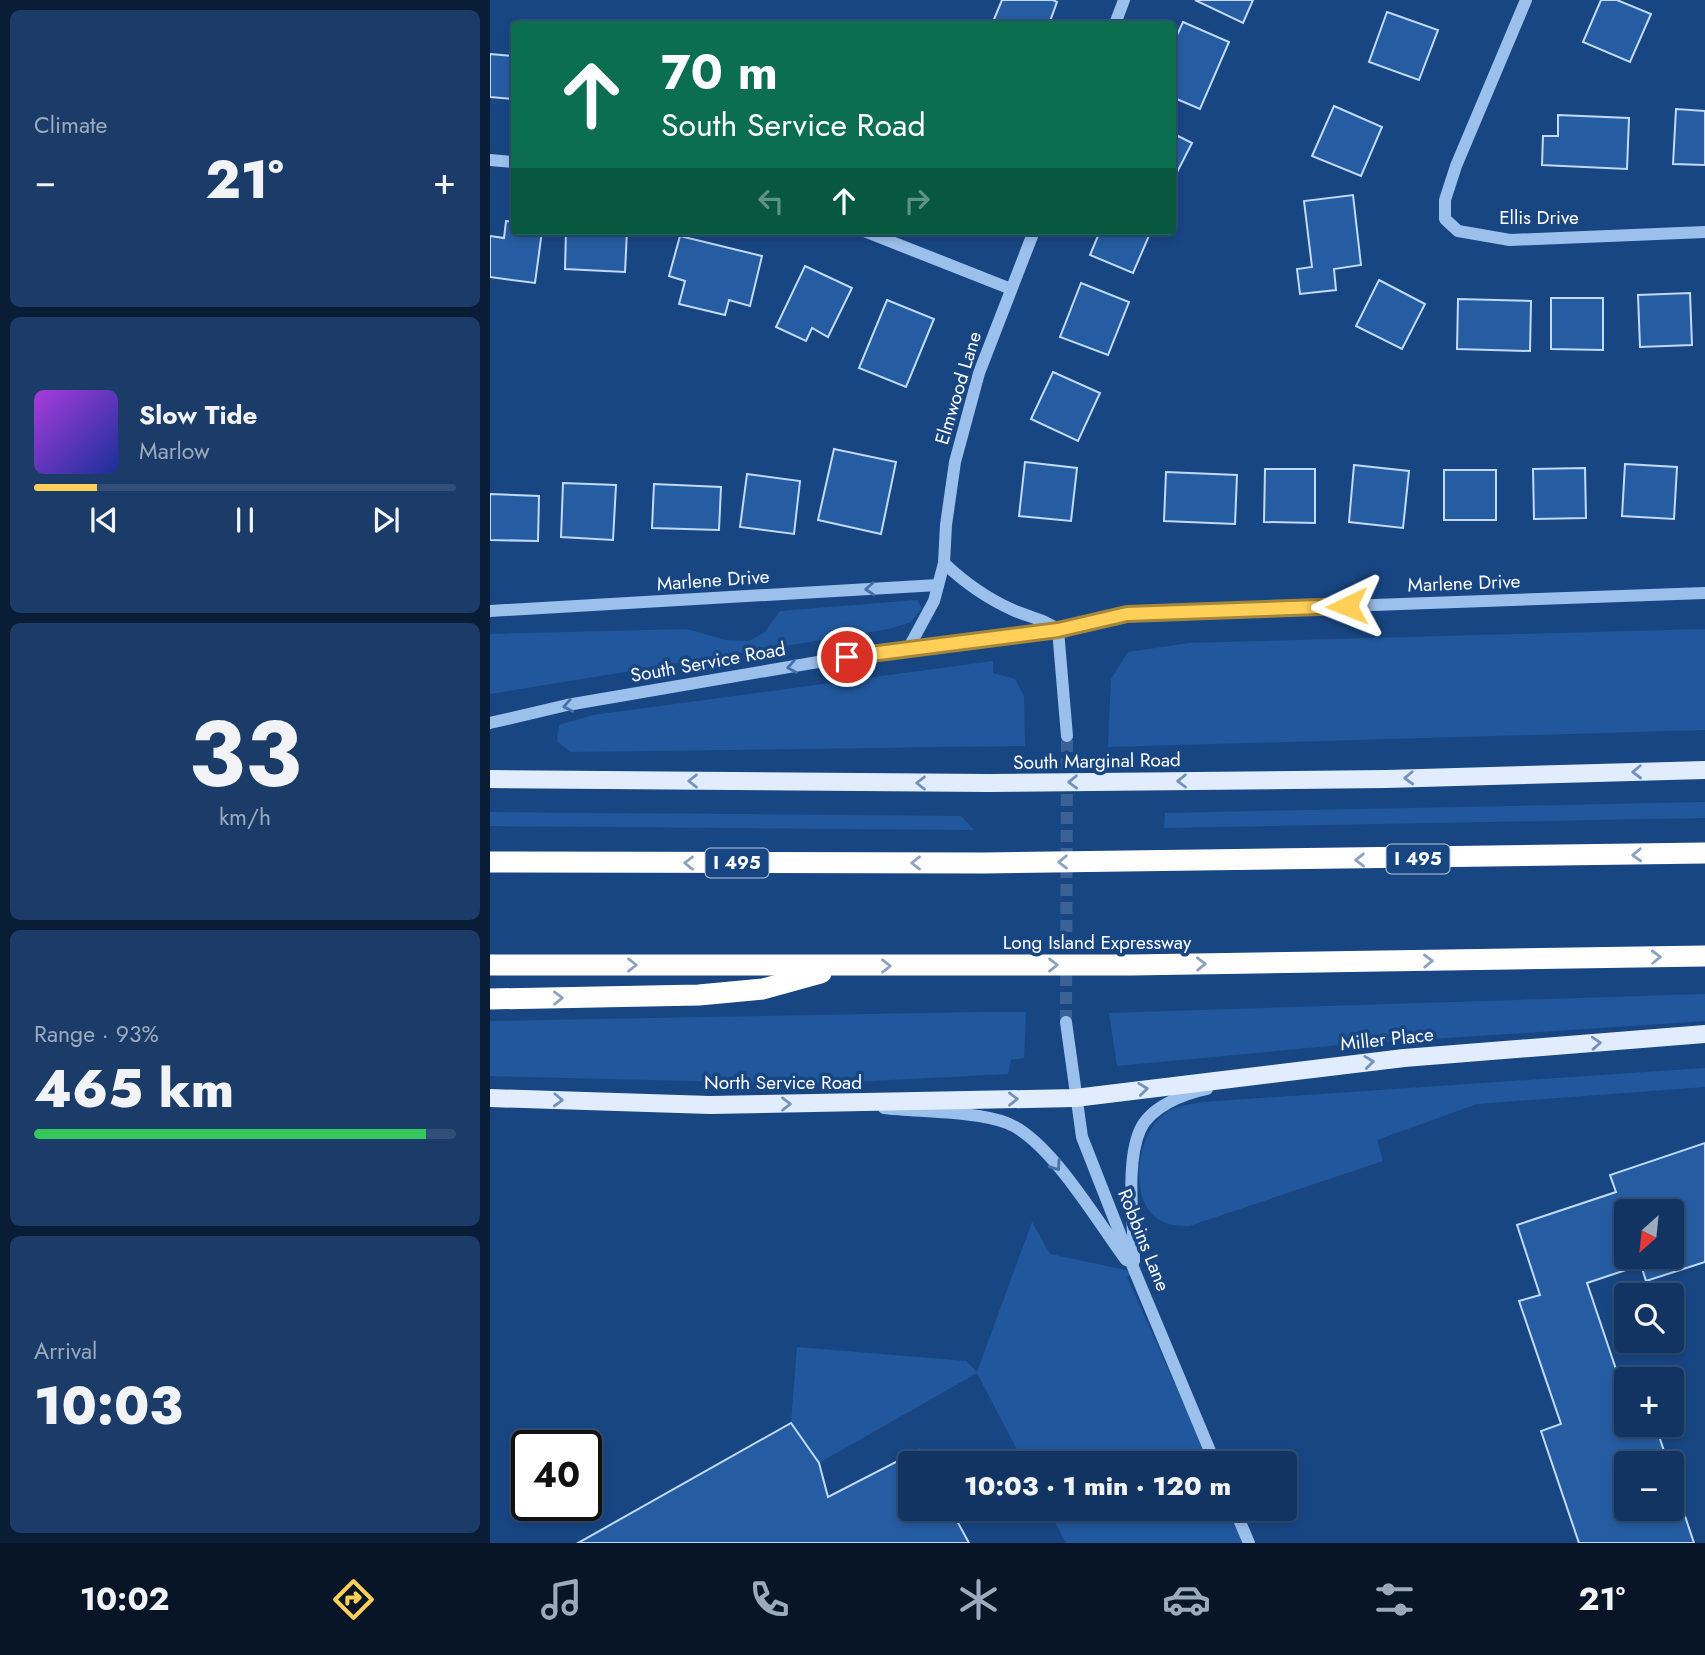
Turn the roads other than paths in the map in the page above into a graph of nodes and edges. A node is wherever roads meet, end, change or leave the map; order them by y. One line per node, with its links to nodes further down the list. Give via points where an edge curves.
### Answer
1 (1124, 0): 3 (street)
2 (1526, 0): 6 (street, Ellis Drive, via 1456,166 1445,200 1445,219 1458,231 1510,240)
3 (1116, 21)
4 (490, 160): 5 (street)
5 (511, 162)
6 (1705, 232)
7 (874, 235): 9 (street)
8 (1032, 235): 9 (street, Elmwood Lane)
9 (1012, 289): 10 (street, Elmwood Lane, via 979,373 955,461)
10 (944, 563): 11 (street, Elmwood Lane); 14 (street, via 994,601 1049,622)
11 (938, 585): 13 (street, Marlene Drive, one-way to 13); 15 (street, Elmwood Lane)
12 (1705, 593): 14 (street, Marlene Drive, via 1127,614)
13 (490, 611)
14 (1058, 630): 15 (street, South Service Road); 17 (street)
15 (908, 649): 16 (street, South Service Road, one-way to 16, via 567,705)
16 (490, 723)
17 (1067, 736)
18 (1705, 770): 19 (main road, South Marginal Road, one-way to 19, via 989,783)
19 (490, 779)
20 (1705, 853): 21 (highway, I 495, one-way to 21, via 1131,862)
21 (490, 862)
22 (1705, 956): 24 (highway, Long Island Expressway, one-way to 22)
23 (490, 965): 24 (highway, Long Island Expressway, one-way to 24)
24 (846, 965): 25 (highway, one-way to 24, via 725,993 763,989)
25 (490, 999)
26 (1066, 1022): 30 (street, Robbins Lane)
27 (1705, 1034): 28 (main road, Miller Place, one-way to 27)
28 (1303, 1069): 30 (main road, Miller Place, one-way to 28); 32 (street, via 1197,1091 1156,1109 1140,1130 1134,1162)
29 (490, 1098): 31 (main road, North Service Road, one-way to 31)
30 (1075, 1098): 31 (main road, North Service Road, one-way to 30); 32 (street, Robbins Lane, via 1082,1137)
31 (835, 1104): 32 (street, one-way to 32, via 984,1118 1023,1132 1043,1147)
32 (1135, 1272): 33 (street, Robbins Lane)
33 (1210, 1451)
34 (1240, 1521): 35 (street)
35 (1249, 1543)

